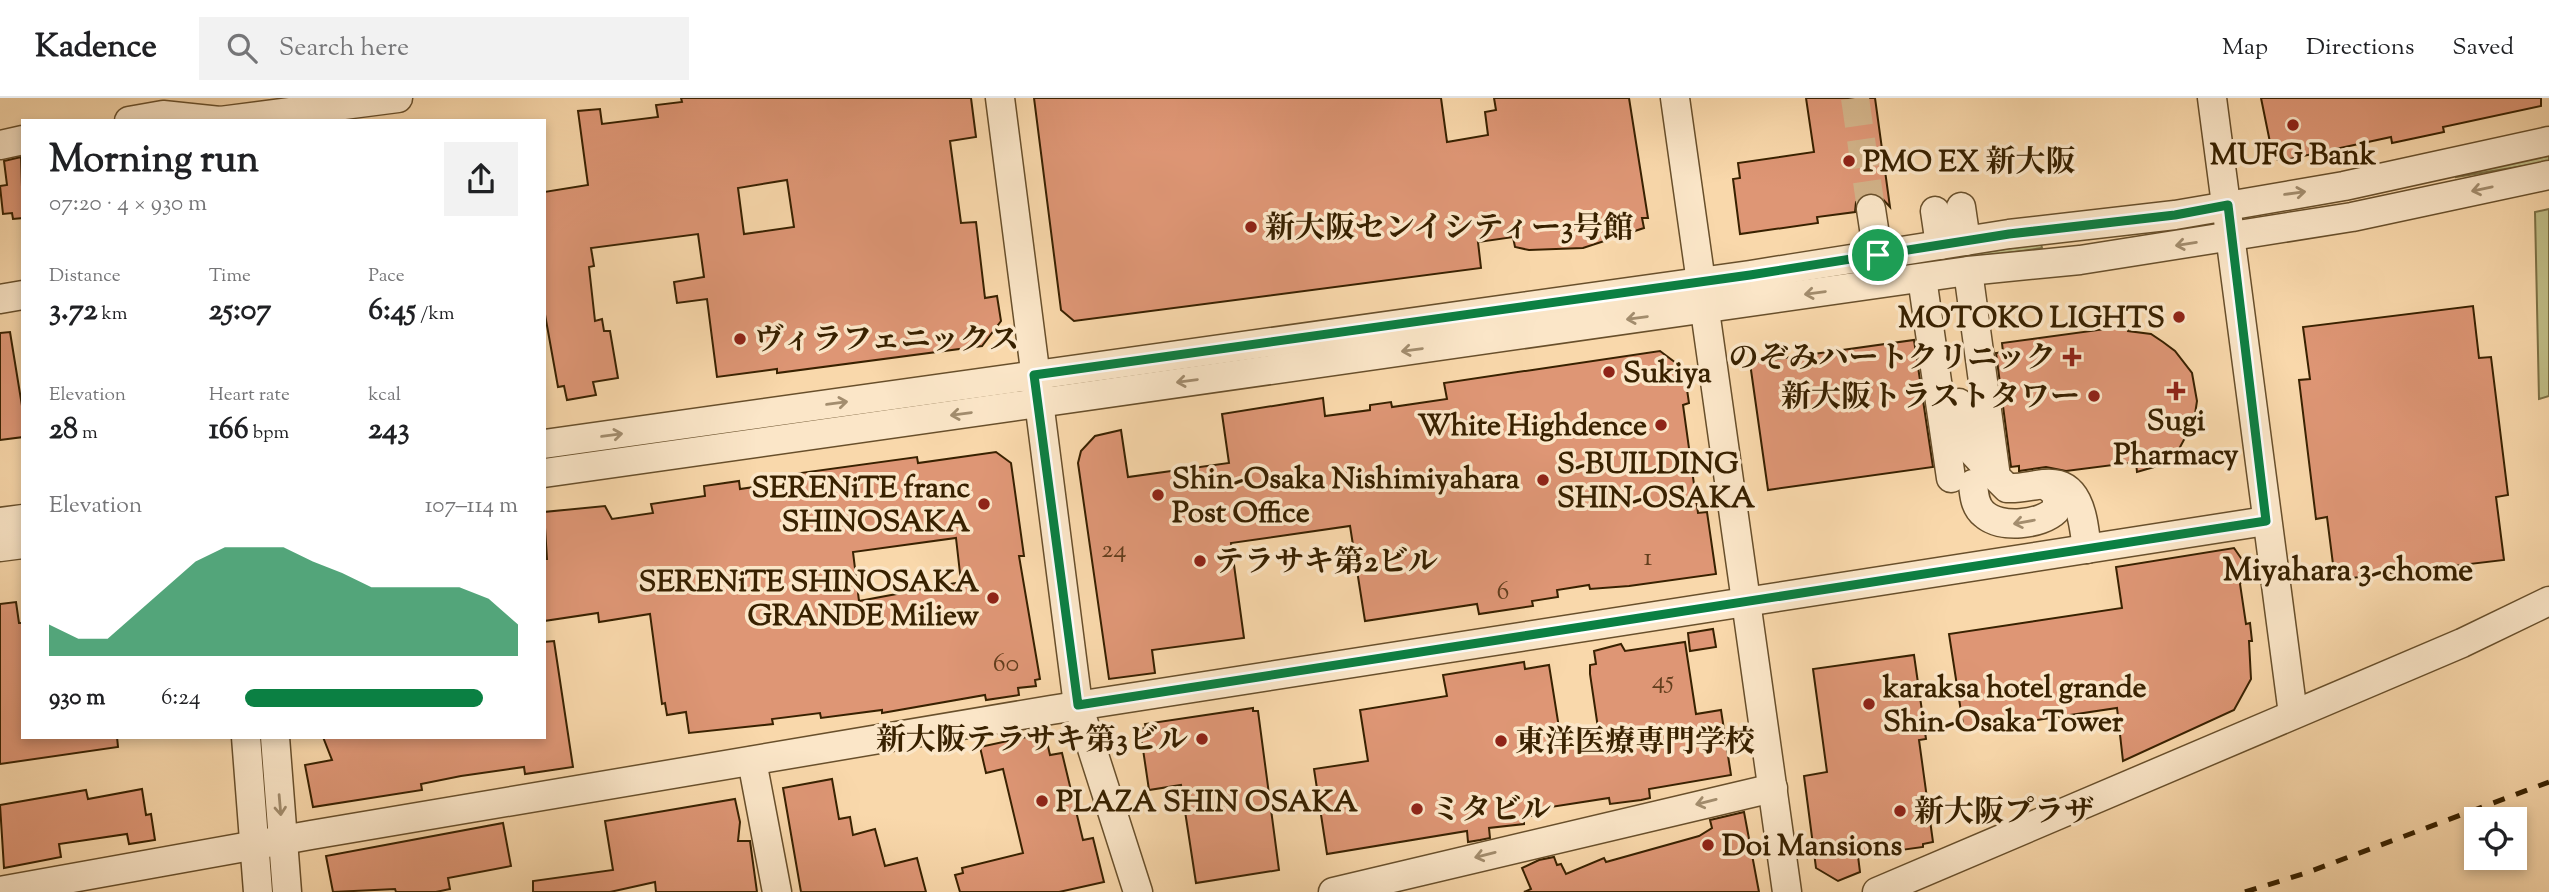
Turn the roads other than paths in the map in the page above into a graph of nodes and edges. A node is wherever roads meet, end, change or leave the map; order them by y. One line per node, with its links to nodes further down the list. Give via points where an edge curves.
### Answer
1 (220, 98): 6 (street)
2 (398, 98): 6 (street)
3 (999, 98): 25 (street)
4 (1675, 98): 20 (street)
5 (2212, 98): 12 (street)
6 (199, 114): 7 (street)
7 (139, 119)
8 (21, 140): 10 (street)
9 (2549, 141): 12 (street, one-way to 9, via 2344,186)
10 (0, 145)
11 (2549, 175): 15 (street, one-way to 15, via 2352,217)
12 (2228, 205): 15 (street); 16 (street)
13 (1871, 209): 17 (street)
14 (1948, 209): 16 (street)
15 (2232, 236): 18 (street, one-way to 18, via 2080,260); 30 (street)
16 (1953, 243): 17 (street)
17 (1878, 255): 20 (street)
18 (1968, 271): 19 (street); 28 (street)
19 (1922, 278): 23 (street, one-way to 23); 28 (street)
20 (1701, 281): 23 (street); 25 (street)
21 (21, 295): 22 (street)
22 (0, 299)
23 (1705, 309): 25 (street, one-way to 25); 35 (street)
24 (1951, 352): 28 (street)
25 (1036, 389): 26 (street, one-way to 25); 27 (street, one-way to 27); 37 (street)
26 (546, 444)
27 (546, 473)
28 (1973, 480): 34 (street, via 2007,488 2063,486 2081,511)
29 (21, 519): 31 (street)
30 (2266, 521): 34 (street); 38 (street)
31 (0, 522)
32 (21, 544): 33 (street)
33 (0, 547)
34 (2087, 549): 35 (street)
35 (1747, 601): 37 (street); 42 (street)
36 (2549, 601): 38 (street)
37 (1078, 705): 41 (street); 49 (street)
38 (2293, 714): 52 (street)
39 (246, 739): 44 (street)
40 (275, 739): 43 (street, one-way to 43)
41 (752, 761): 43 (street); 48 (street)
42 (1773, 788): 50 (street, one-way to 50); 51 (street)
43 (283, 840): 44 (street); 47 (street)
44 (254, 846): 45 (street); 46 (street)
45 (0, 891)
46 (258, 892)
47 (287, 892)
48 (777, 892)
49 (1138, 892)
50 (1333, 892)
51 (1787, 892)
52 (1877, 892)

